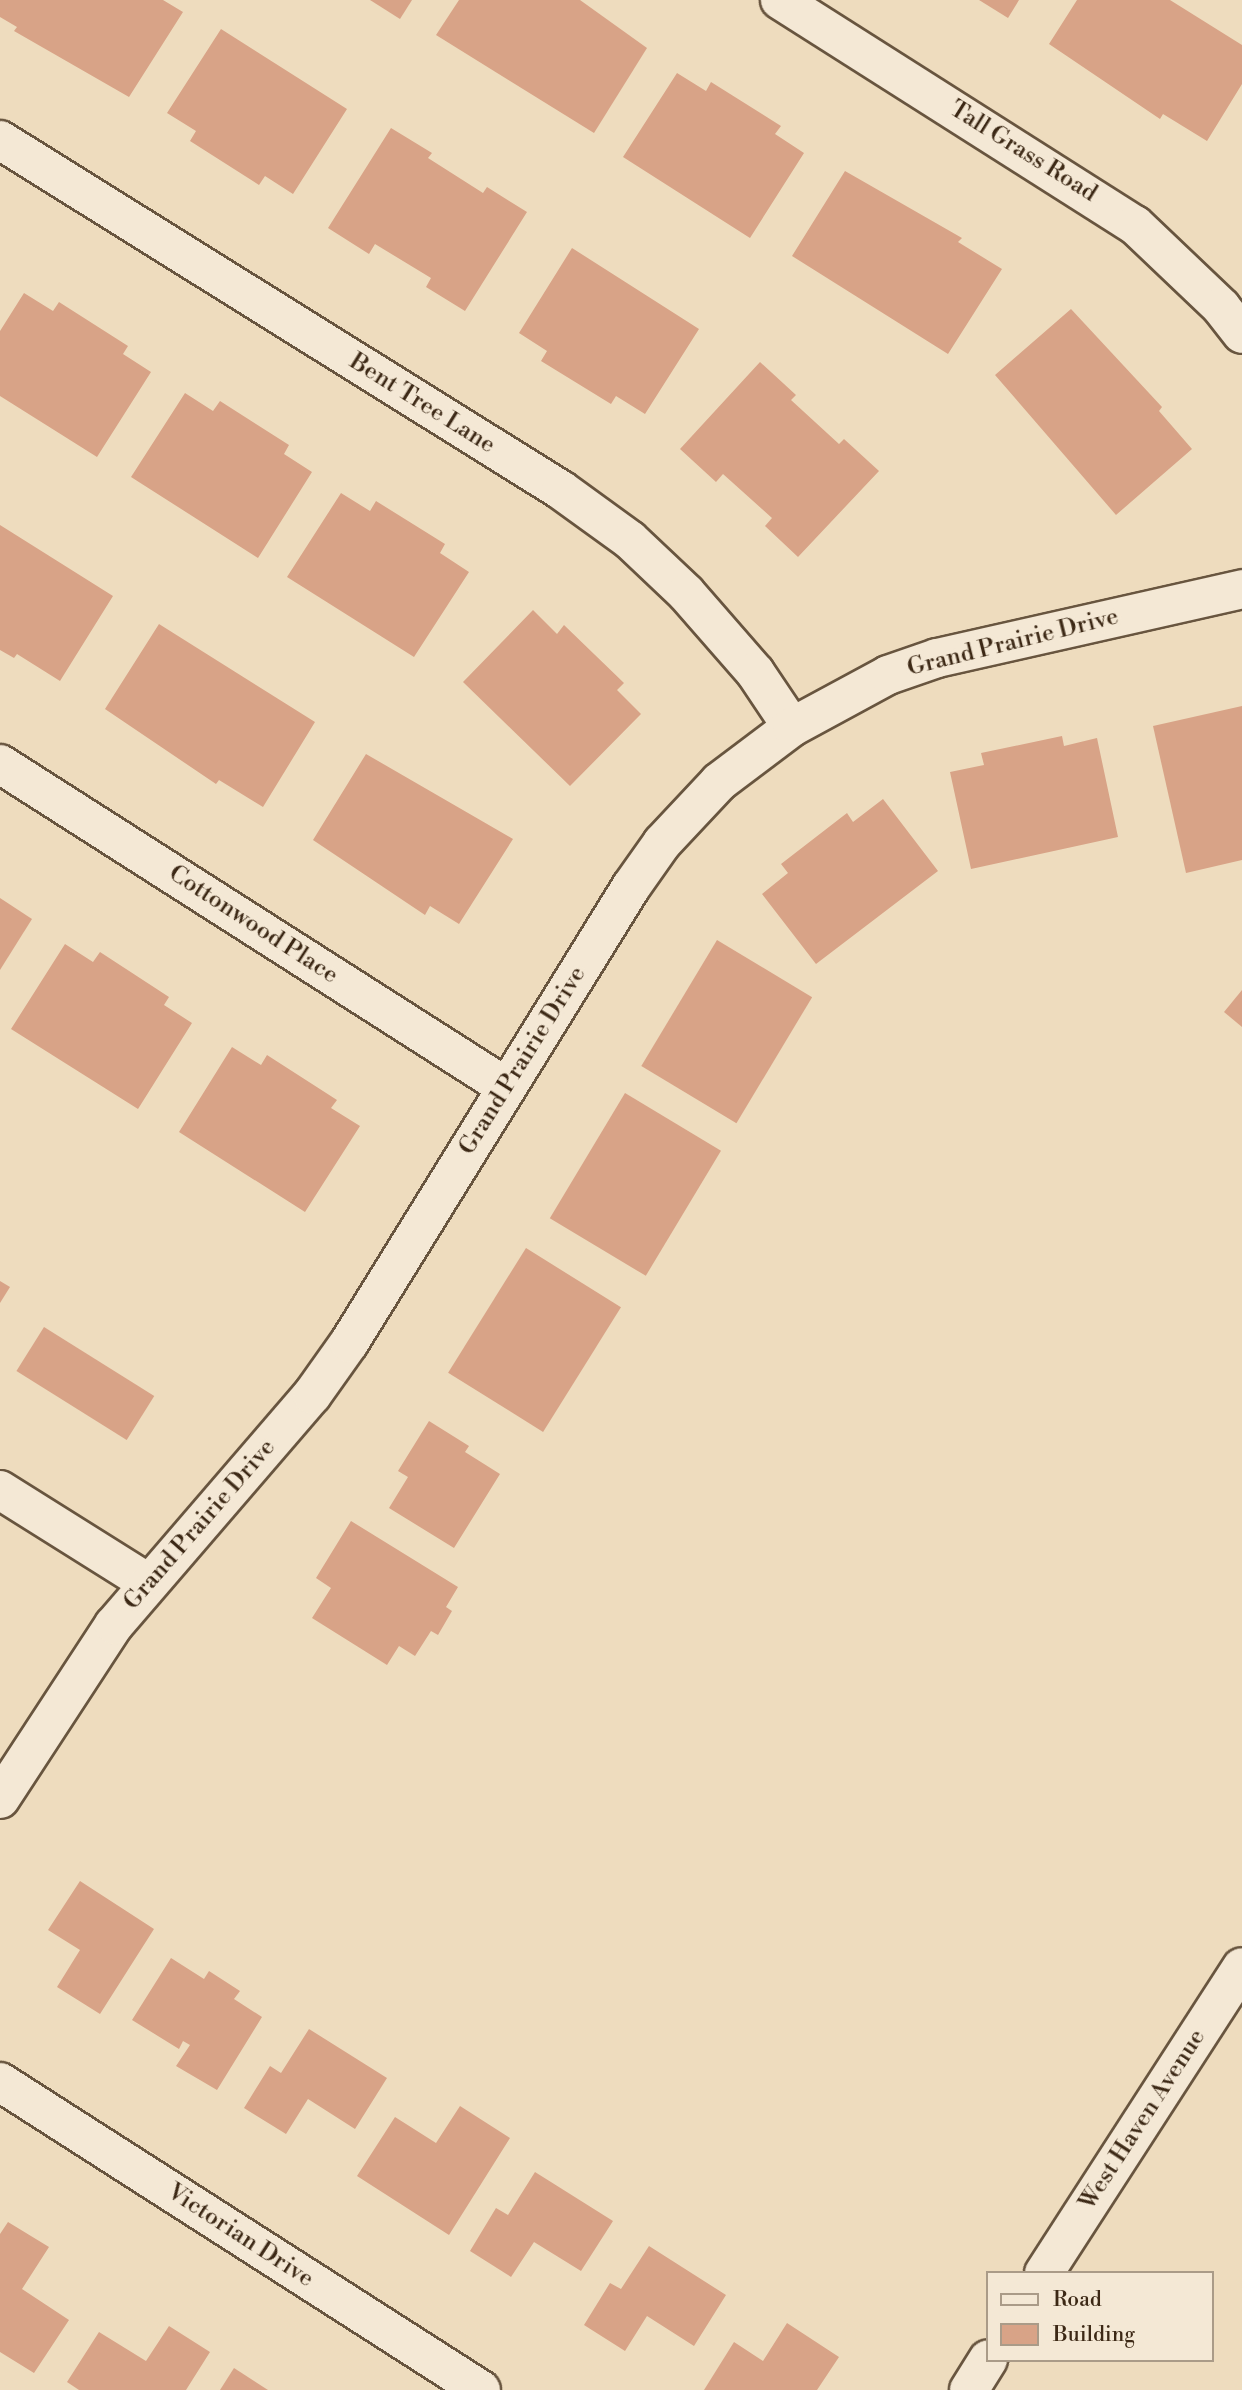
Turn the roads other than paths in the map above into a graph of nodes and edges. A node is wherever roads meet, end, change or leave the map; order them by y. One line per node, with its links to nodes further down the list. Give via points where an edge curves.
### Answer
1 (780, 0): 3 (street, Tall Grass Road, via 1135,225 1221,307)
2 (0, 140): 5 (street, Bent Tree Lane, via 561,490 630,540 686,593 738,652)
3 (1242, 334)
4 (1242, 589): 5 (street, Grand Prairie Drive, via 937,658 845,696)
5 (792, 727): 7 (street, Grand Prairie Drive, via 719,782 662,843)
6 (0, 764): 7 (street, Cottonwood Place)
7 (506, 1087): 9 (street, Grand Prairie Drive, via 349,1343 312,1395)
8 (0, 1490): 9 (street)
9 (148, 1583): 10 (street, Grand Prairie Drive, via 114,1625)
10 (0, 1799)
11 (1242, 1967): 13 (street, West Haven Avenue)
12 (0, 2082): 15 (street, Victorian Drive)
13 (1045, 2271)
14 (987, 2362): 16 (street)
15 (481, 2390)
16 (969, 2390)

